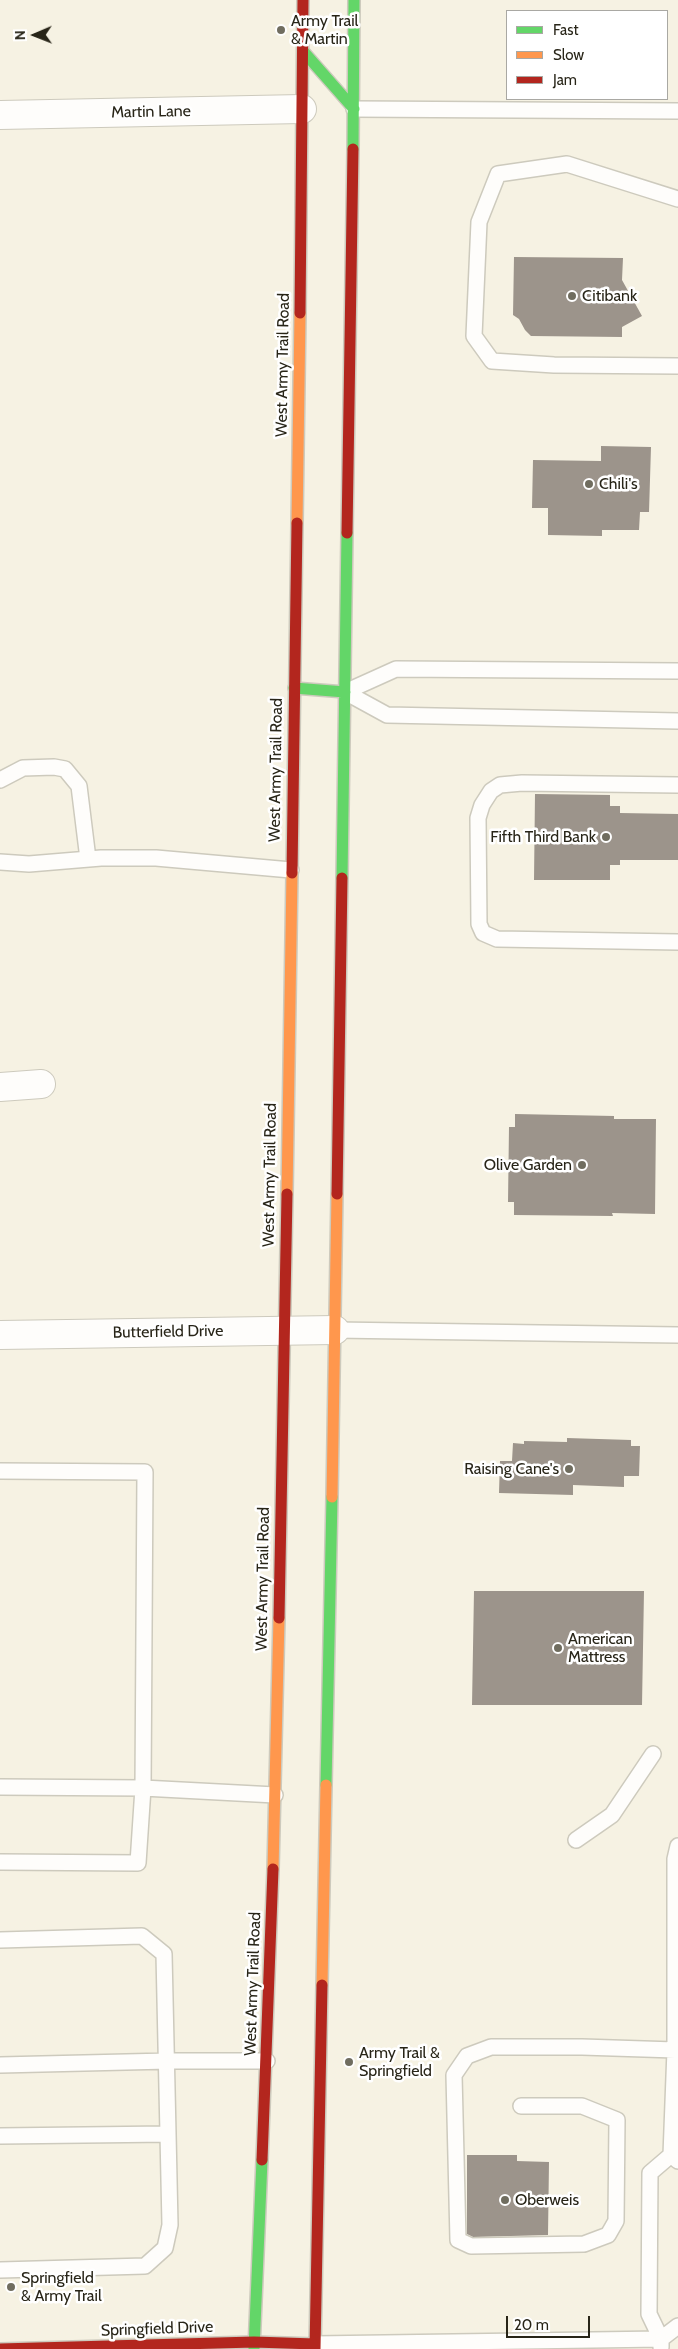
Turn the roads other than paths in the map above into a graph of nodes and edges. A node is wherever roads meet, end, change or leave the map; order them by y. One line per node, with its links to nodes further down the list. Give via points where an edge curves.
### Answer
1 (303, 0): 3 (main road, West Army Trail Road)
2 (354, 0): 4 (main road)
3 (303, 51): 4 (main road); 5 (main road, West Army Trail Road)
4 (354, 108): 6 (lane); 12 (main road)
5 (302, 110): 7 (street, Martin Lane); 11 (main road, West Army Trail Road)
6 (678, 111)
7 (0, 115)
8 (678, 199): 9 (lane, via 567,164 498,174 479,222 474,336 492,361)
9 (678, 366)
10 (678, 671): 12 (lane, via 396,669)
11 (294, 688): 12 (main road); 18 (main road, West Army Trail Road)
12 (345, 692): 13 (lane, via 387,715); 22 (main road)
13 (678, 721)
14 (0, 780): 16 (lane, via 23,768 65,769 79,786)
15 (678, 786): 19 (lane, via 532,783 500,785 491,791 478,818 478,924 483,933 497,939)
16 (88, 859): 17 (lane, via 29,864); 18 (lane, via 156,858)
17 (0, 862)
18 (291, 870): 23 (main road, West Army Trail Road)
19 (678, 942)
20 (41, 1084): 21 (street)
21 (0, 1087)
22 (335, 1330): 23 (street, Butterfield Drive); 25 (lane); 47 (main road)
23 (285, 1331): 24 (street, Butterfield Drive); 30 (main road, West Army Trail Road)
24 (0, 1335)
25 (678, 1335)
26 (0, 1471): 29 (lane, via 145,1472)
27 (653, 1754): 31 (lane, via 612,1815)
28 (0, 1787): 29 (lane)
29 (143, 1788): 30 (lane); 33 (lane, via 138,1863)
30 (275, 1795): 37 (main road, West Army Trail Road)
31 (576, 1840)
32 (678, 1846): 35 (lane, via 675,1867)
33 (0, 1862)
34 (0, 1940): 36 (lane, via 142,1936 164,1954)
35 (675, 2050): 39 (lane, via 491,2047 467,2056 454,2075 458,2240 471,2246 584,2244 608,2235 616,2221 617,2120 582,2106); 42 (lane)
36 (168, 2061): 37 (lane); 38 (lane); 40 (lane)
37 (266, 2061): 46 (main road, West Army Trail Road)
38 (0, 2066)
39 (521, 2106)
40 (168, 2134): 41 (lane); 43 (lane, via 168,2233 165,2248 145,2266)
41 (0, 2136)
42 (676, 2157): 45 (lane, via 650,2173 649,2314)
43 (2, 2268)
44 (678, 2326): 45 (lane)
45 (661, 2344): 47 (lane)
46 (254, 2346): 47 (main road, Springfield Drive); 48 (main road, Springfield Drive)
47 (315, 2346)
48 (120, 2348): 49 (main road, Springfield Drive)
49 (0, 2349)

